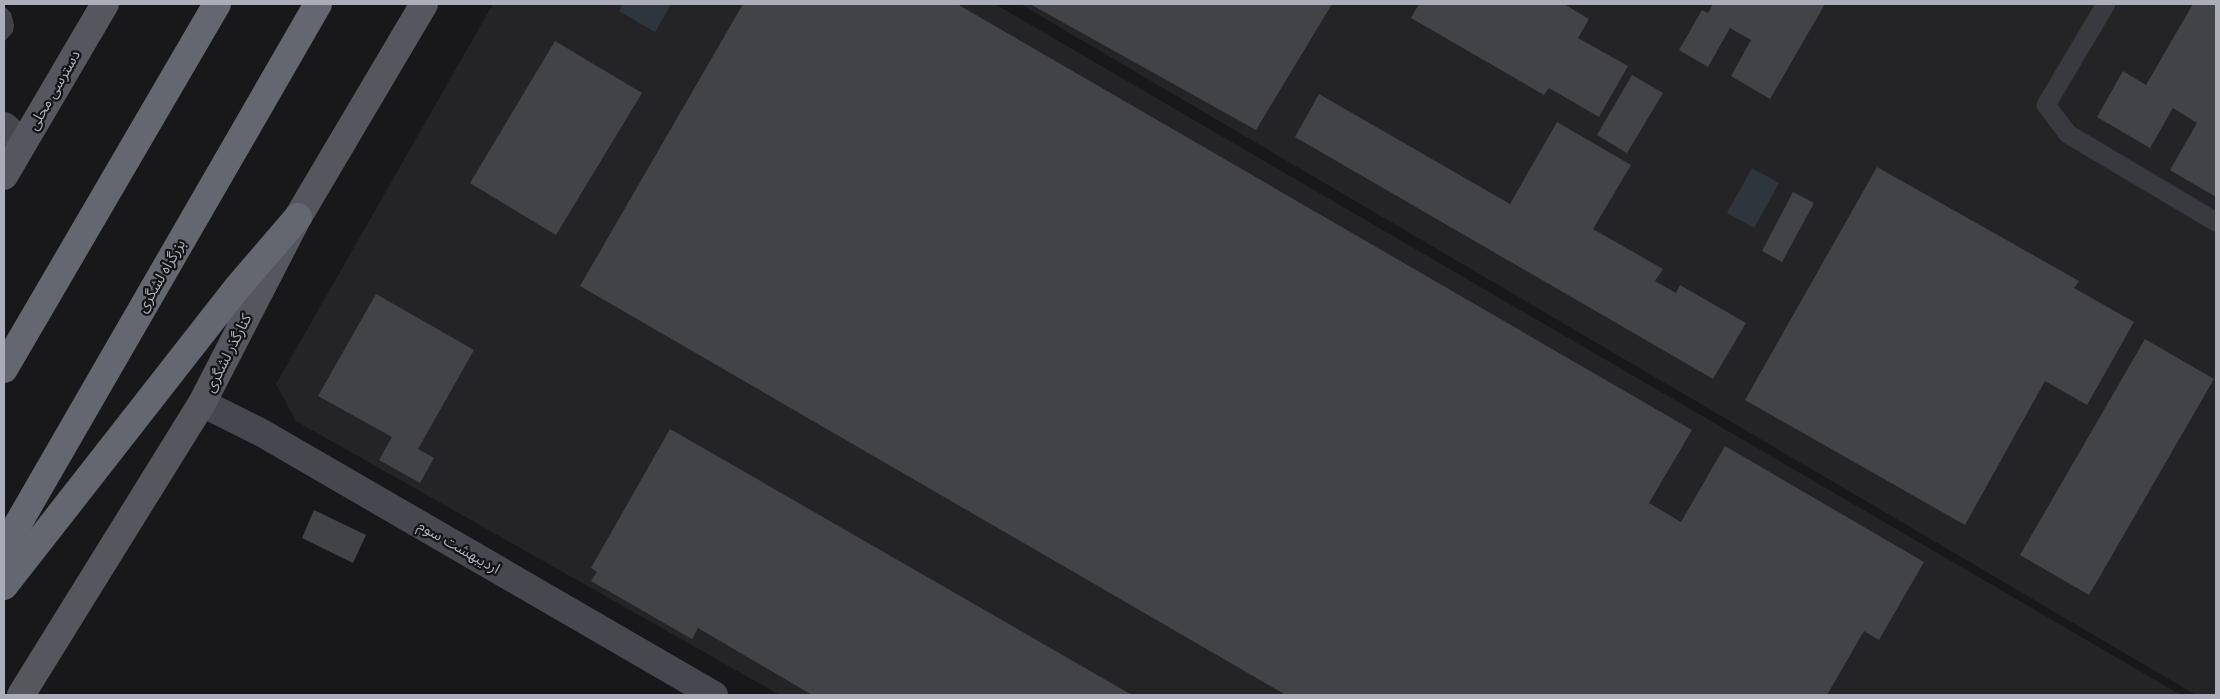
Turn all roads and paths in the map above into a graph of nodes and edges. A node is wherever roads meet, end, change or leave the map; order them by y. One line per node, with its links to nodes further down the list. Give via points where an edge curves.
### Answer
1 (105, 4): 6 (main road, دسترسی محلی)
2 (217, 4): 10 (highway)
3 (318, 4): 12 (highway, بزرگراه لشگری)
4 (424, 4): 8 (main road, کنارگذر لشگری)
5 (2106, 4): 9 (lane, via 2046,105 2068,134)
6 (14, 134): 7 (main road, دسترسی محلی)
7 (4, 176)
8 (298, 217): 11 (main road, کنارگذر لشگری); 13 (highway, via 237,288)
9 (2216, 222)
10 (4, 369)
11 (202, 403): 14 (main road, کنارگذر لشگری); 15 (street, اردیبهشت سوم, via 262,433)
12 (4, 548)
13 (4, 586)
14 (21, 695)
15 (714, 695)

